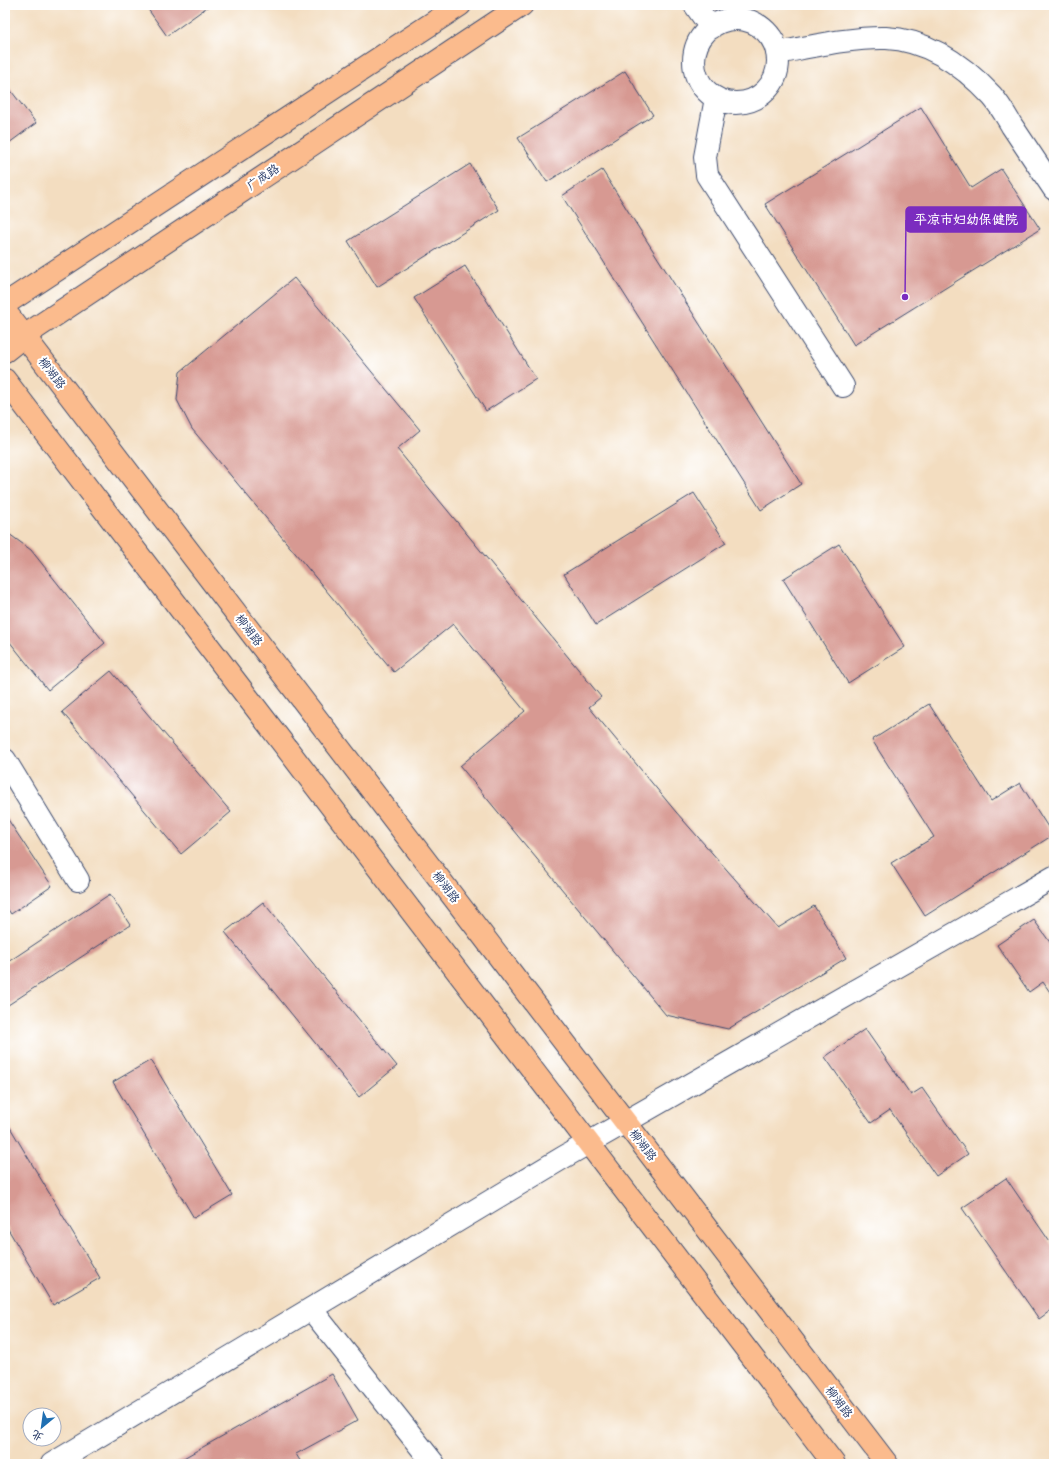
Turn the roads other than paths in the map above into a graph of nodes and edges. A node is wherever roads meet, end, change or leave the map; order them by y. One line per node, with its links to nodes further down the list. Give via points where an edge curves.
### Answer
1 (460, 5): 8 (main road)
2 (522, 5): 10 (main road, 广成路)
3 (695, 5): 4 (street)
4 (711, 28): 5 (street, via 722,22 746,21 766,32); 6 (street, via 703,36 694,58 699,81 706,91)
5 (777, 53): 6 (street, via 775,77 770,87 761,95 739,103); 7 (street, via 856,40 886,38 934,50 963,69 993,97)
6 (716, 98): 13 (street, via 705,157 707,175)
7 (1054, 190)
8 (5, 304)
9 (5, 310): 10 (main road, 柳湖路)
10 (24, 336): 11 (main road, 广成路); 17 (main road, 柳湖路)
11 (5, 351)
12 (5, 380): 18 (main road)
13 (843, 386)
14 (5, 760): 16 (street)
15 (1054, 877): 17 (street)
16 (78, 880)
17 (625, 1122): 18 (street); 23 (main road, 柳湖路)
18 (589, 1143): 19 (street); 22 (main road)
19 (311, 1309): 20 (street); 21 (street)
20 (52, 1464)
21 (434, 1464)
22 (834, 1464)
23 (887, 1464)

